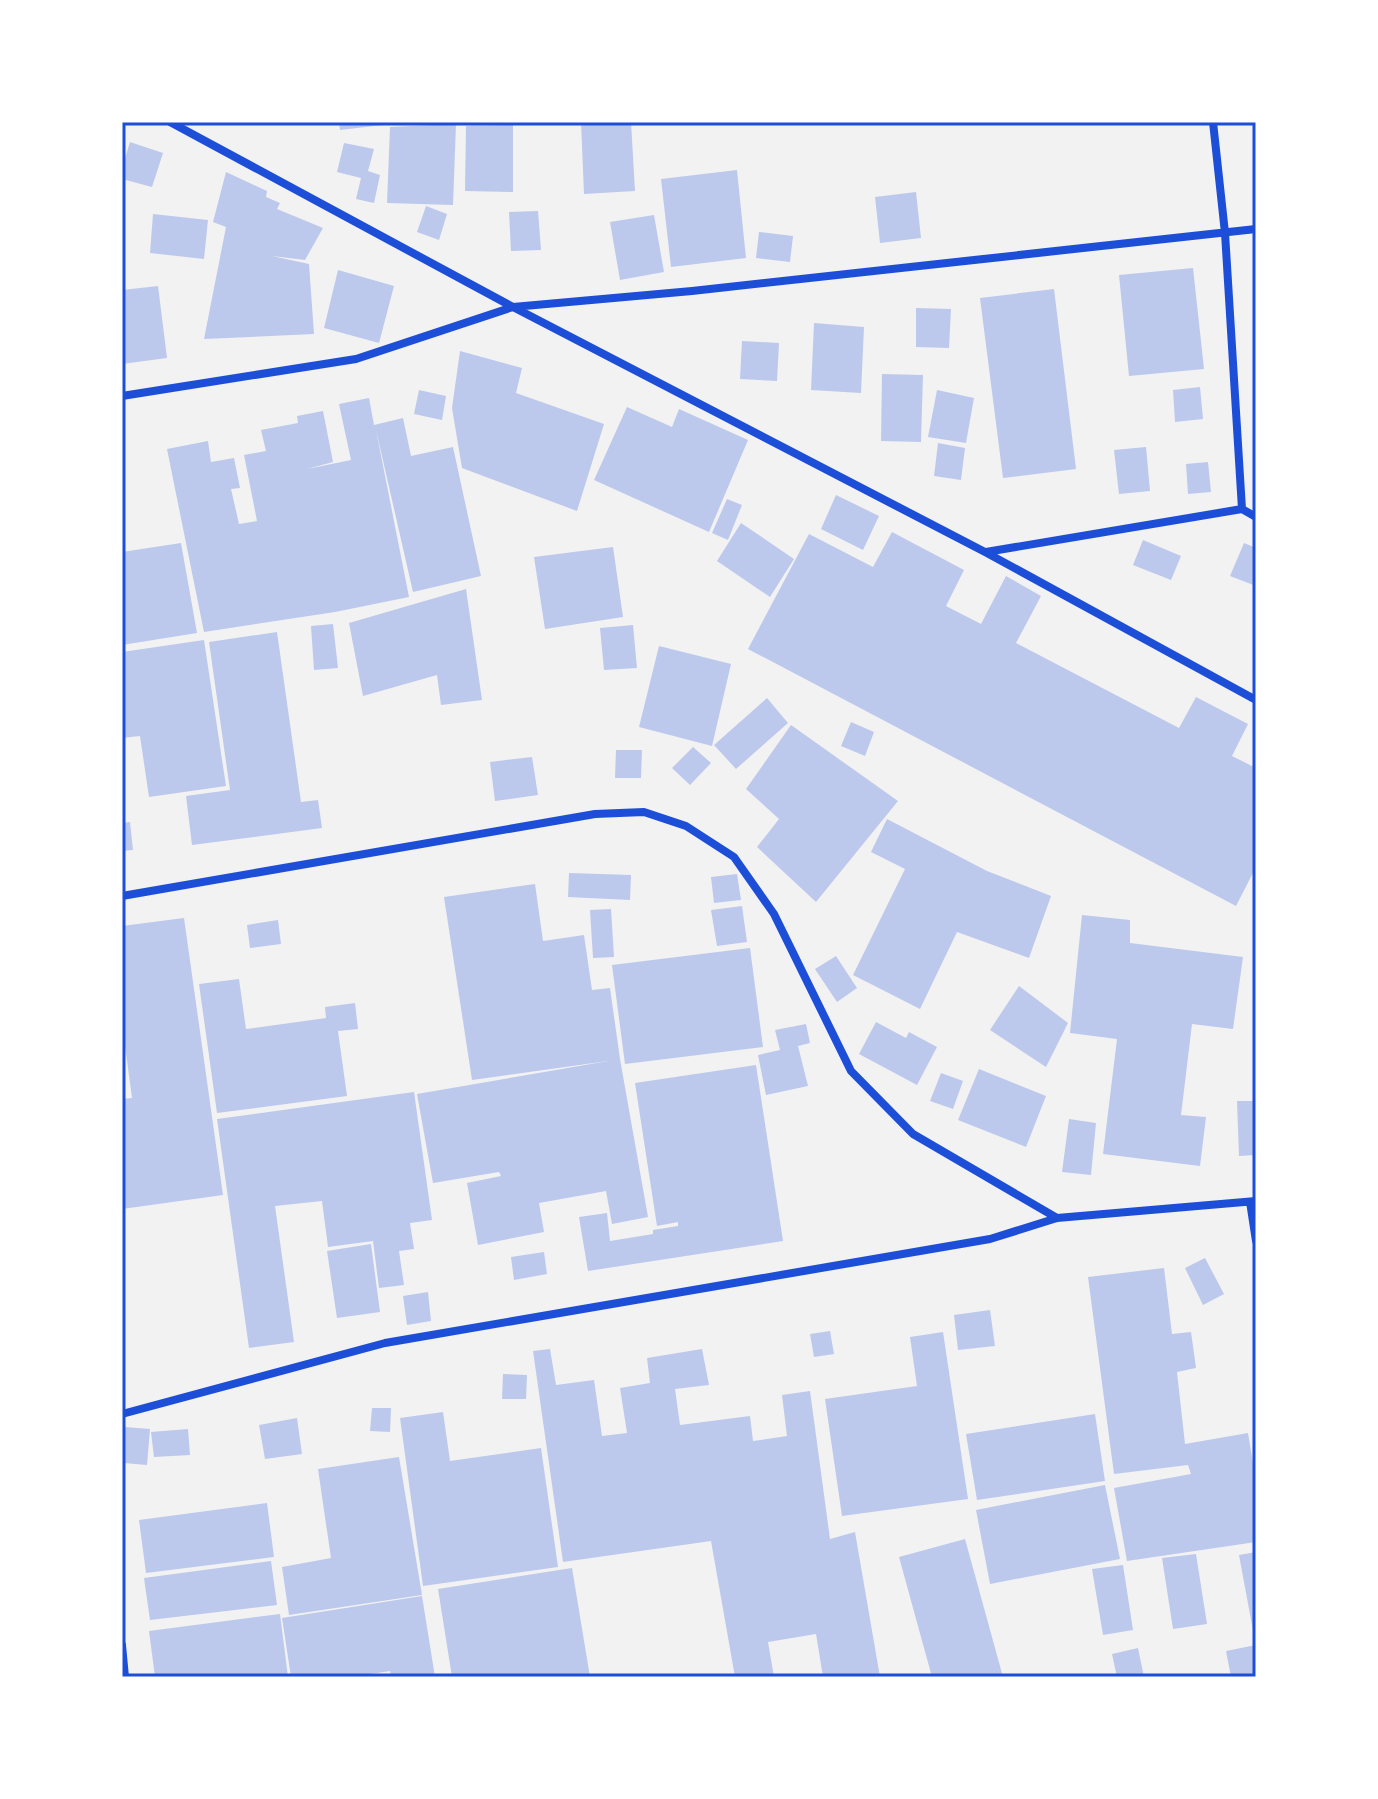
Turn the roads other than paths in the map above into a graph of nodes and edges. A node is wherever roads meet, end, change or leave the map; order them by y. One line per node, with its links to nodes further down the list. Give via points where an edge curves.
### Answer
1 (170, 122): 5 (street)
2 (1213, 122): 4 (street)
3 (1256, 229): 4 (street)
4 (1225, 233): 5 (street); 7 (street)
5 (513, 307): 6 (street, via 356,359); 9 (street)
6 (122, 396)
7 (1242, 509): 8 (street); 9 (street)
8 (1256, 517)
9 (985, 552): 10 (street)
10 (1256, 700)
11 (122, 896): 13 (street, via 595,814 644,812 686,826 734,857 774,914 851,1071 913,1134)
12 (1253, 1201): 13 (street); 14 (street)
13 (1057, 1218): 15 (street, via 990,1239 385,1343)
14 (1256, 1241)
15 (122, 1414)
16 (122, 1645): 17 (street)
17 (125, 1677)

